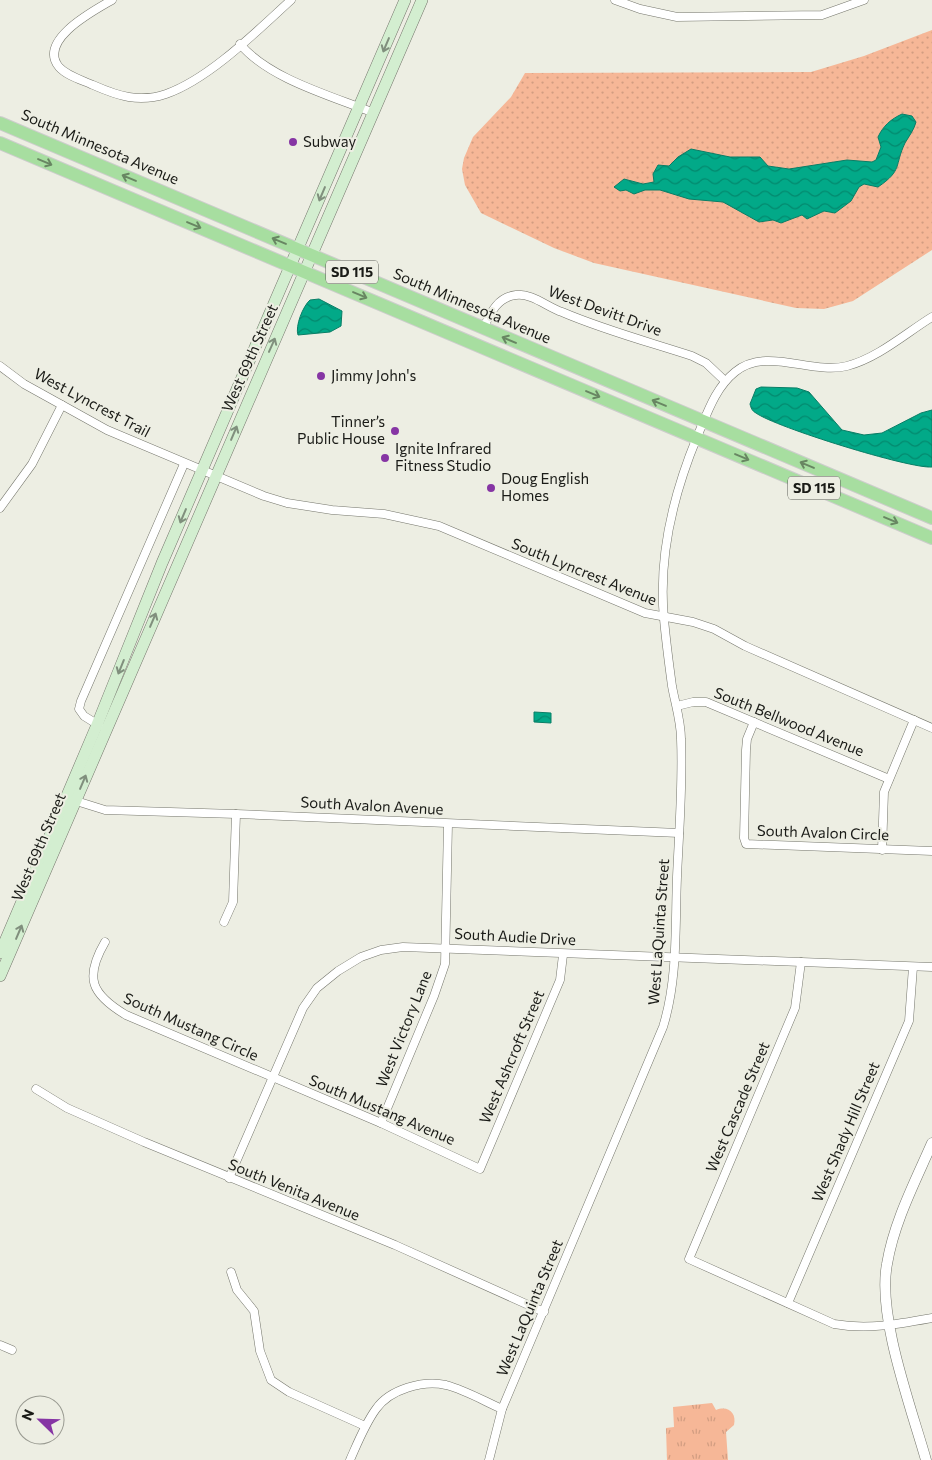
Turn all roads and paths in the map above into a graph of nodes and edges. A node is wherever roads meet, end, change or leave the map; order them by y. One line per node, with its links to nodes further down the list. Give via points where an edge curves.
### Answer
1 (112, 0): 7 (street, via 68,27 59,43 56,58 60,68 68,74 121,96 143,99 168,93 212,70)
2 (291, 0): 7 (street)
3 (405, 0): 8 (main road, West 69th Street, one-way to 8)
4 (422, 0): 9 (main road, West 69th Street)
5 (616, 0): 6 (street, via 677,17 822,15)
6 (864, 0)
7 (240, 44): 8 (street, via 250,56 277,73)
8 (360, 107): 9 (street); 12 (main road, West 69th Street, one-way to 12)
9 (374, 113): 13 (main road, West 69th Street)
10 (0, 123): 12 (main road, South Minnesota Avenue / SD 115, one-way to 10)
11 (0, 142): 14 (main road, SD 115, one-way to 14)
12 (298, 249): 13 (main road, South Minnesota Avenue / SD 115); 14 (main road, West 69th Street)
13 (313, 255): 15 (main road, West 69th Street); 17 (main road, South Minnesota Avenue / SD 115)
14 (292, 266): 15 (main road, SD 115); 24 (main road, West 69th Street)
15 (305, 272): 22 (main road, SD 115, one-way to 22); 25 (main road, West 69th Street, one-way to 15)
16 (932, 317): 19 (street, via 866,359 849,365 813,368 780,361 750,363)
17 (483, 328): 19 (street, West Devitt Drive, via 492,310 502,300 516,295 528,297 561,312 692,356 706,363); 21 (main road, South Minnesota Avenue / SD 115, one-way to 17)
18 (0, 366): 20 (street, West Lyncrest Trail)
19 (725, 381): 21 (street, West LaQuinta Street)
20 (62, 405): 23 (street, West Lyncrest Trail, via 107,430); 26 (street, via 32,464)
21 (704, 422): 22 (street, West LaQuinta Street); 27 (main road, South Minnesota Avenue / SD 115, one-way to 21)
22 (697, 438): 28 (main road, SD 115, one-way to 28); 29 (street, West LaQuinta Street, via 674,500 666,542)
23 (184, 464): 24 (street, West Lyncrest Trail); 33 (street, via 81,700 79,709 84,716)
24 (202, 471): 25 (street, South Lyncrest Avenue); 33 (main road, West 69th Street, one-way to 33)
25 (215, 477): 29 (street, South Lyncrest Avenue, via 287,503 384,514 439,526 590,591 645,613); 33 (main road, West 69th Street, one-way to 25)
26 (0, 508)
27 (932, 518)
28 (932, 538)
29 (664, 617): 30 (street, West LaQuinta Street); 31 (street, South Lyncrest Avenue, via 714,629 745,646)
30 (677, 706): 32 (street, South Bellwood Avenue, via 706,702); 39 (street, West LaQuinta Street, via 681,737)
31 (914, 720): 34 (street, South Lyncrest Avenue); 35 (street)
32 (754, 722): 35 (street, South Bellwood Avenue); 40 (street, South Avalon Circle, via 746,750 746,844)
33 (102, 727): 36 (main road, West 69th Street)
34 (932, 728)
35 (889, 779): 40 (street, via 884,792)
36 (71, 799): 37 (street, South Avalon Avenue, via 105,810); 45 (main road, West 69th Street); 51 (main road, West 69th Street, one-way to 36)
37 (236, 814): 38 (street, South Avalon Avenue); 42 (street, via 233,902)
38 (448, 824): 39 (street, South Avalon Avenue); 44 (street, West Victory Lane)
39 (679, 833): 47 (street, West LaQuinta Street)
40 (882, 850): 41 (street, South Avalon Circle)
41 (932, 851)
42 (224, 922)
43 (105, 942): 52 (street, South Mustang Circle, via 95,958 92,973 108,1004 126,1015)
44 (445, 947): 46 (street, South Audie Drive); 52 (street, South Audie Drive, via 381,950 338,971 317,988 303,1008); 54 (street, West Victory Lane, via 441,978)
45 (0, 952)
46 (563, 955): 47 (street, South Audie Drive); 56 (street, West Ashcroft Street, via 560,980)
47 (674, 957): 48 (street, South Audie Drive); 60 (street, West LaQuinta Street, via 671,1003 664,1027)
48 (801, 962): 49 (street, South Audie Drive); 59 (street, West Cascade Street, via 795,1008 689,1259)
49 (913, 967): 50 (street, South Audie Drive); 59 (street, West Shady Hill Street, via 909,1021)
50 (932, 967)
51 (0, 976)
52 (273, 1078): 54 (street, South Mustang Avenue); 57 (street, South Audie Drive)
53 (36, 1089): 57 (street, South Venita Avenue, via 67,1108)
54 (381, 1123): 56 (street, South Mustang Avenue)
55 (932, 1143): 62 (street, via 898,1223 888,1259 884,1288)
56 (480, 1169)
57 (229, 1178): 60 (street, South Venita Avenue, via 395,1245)
58 (231, 1272): 66 (street, via 237,1290 254,1311 260,1351 271,1380 289,1392)
59 (788, 1303): 62 (street, via 834,1324)
60 (544, 1312): 65 (street, West LaQuinta Street)
61 (932, 1318): 62 (street)
62 (890, 1326): 69 (street)
63 (0, 1344): 64 (street)
64 (12, 1350)
65 (502, 1409): 66 (street, via 446,1385 413,1386 378,1406); 68 (street, West LaQuinta Street)
66 (365, 1426): 67 (street)
67 (350, 1460)
68 (490, 1460)
69 (926, 1460)

